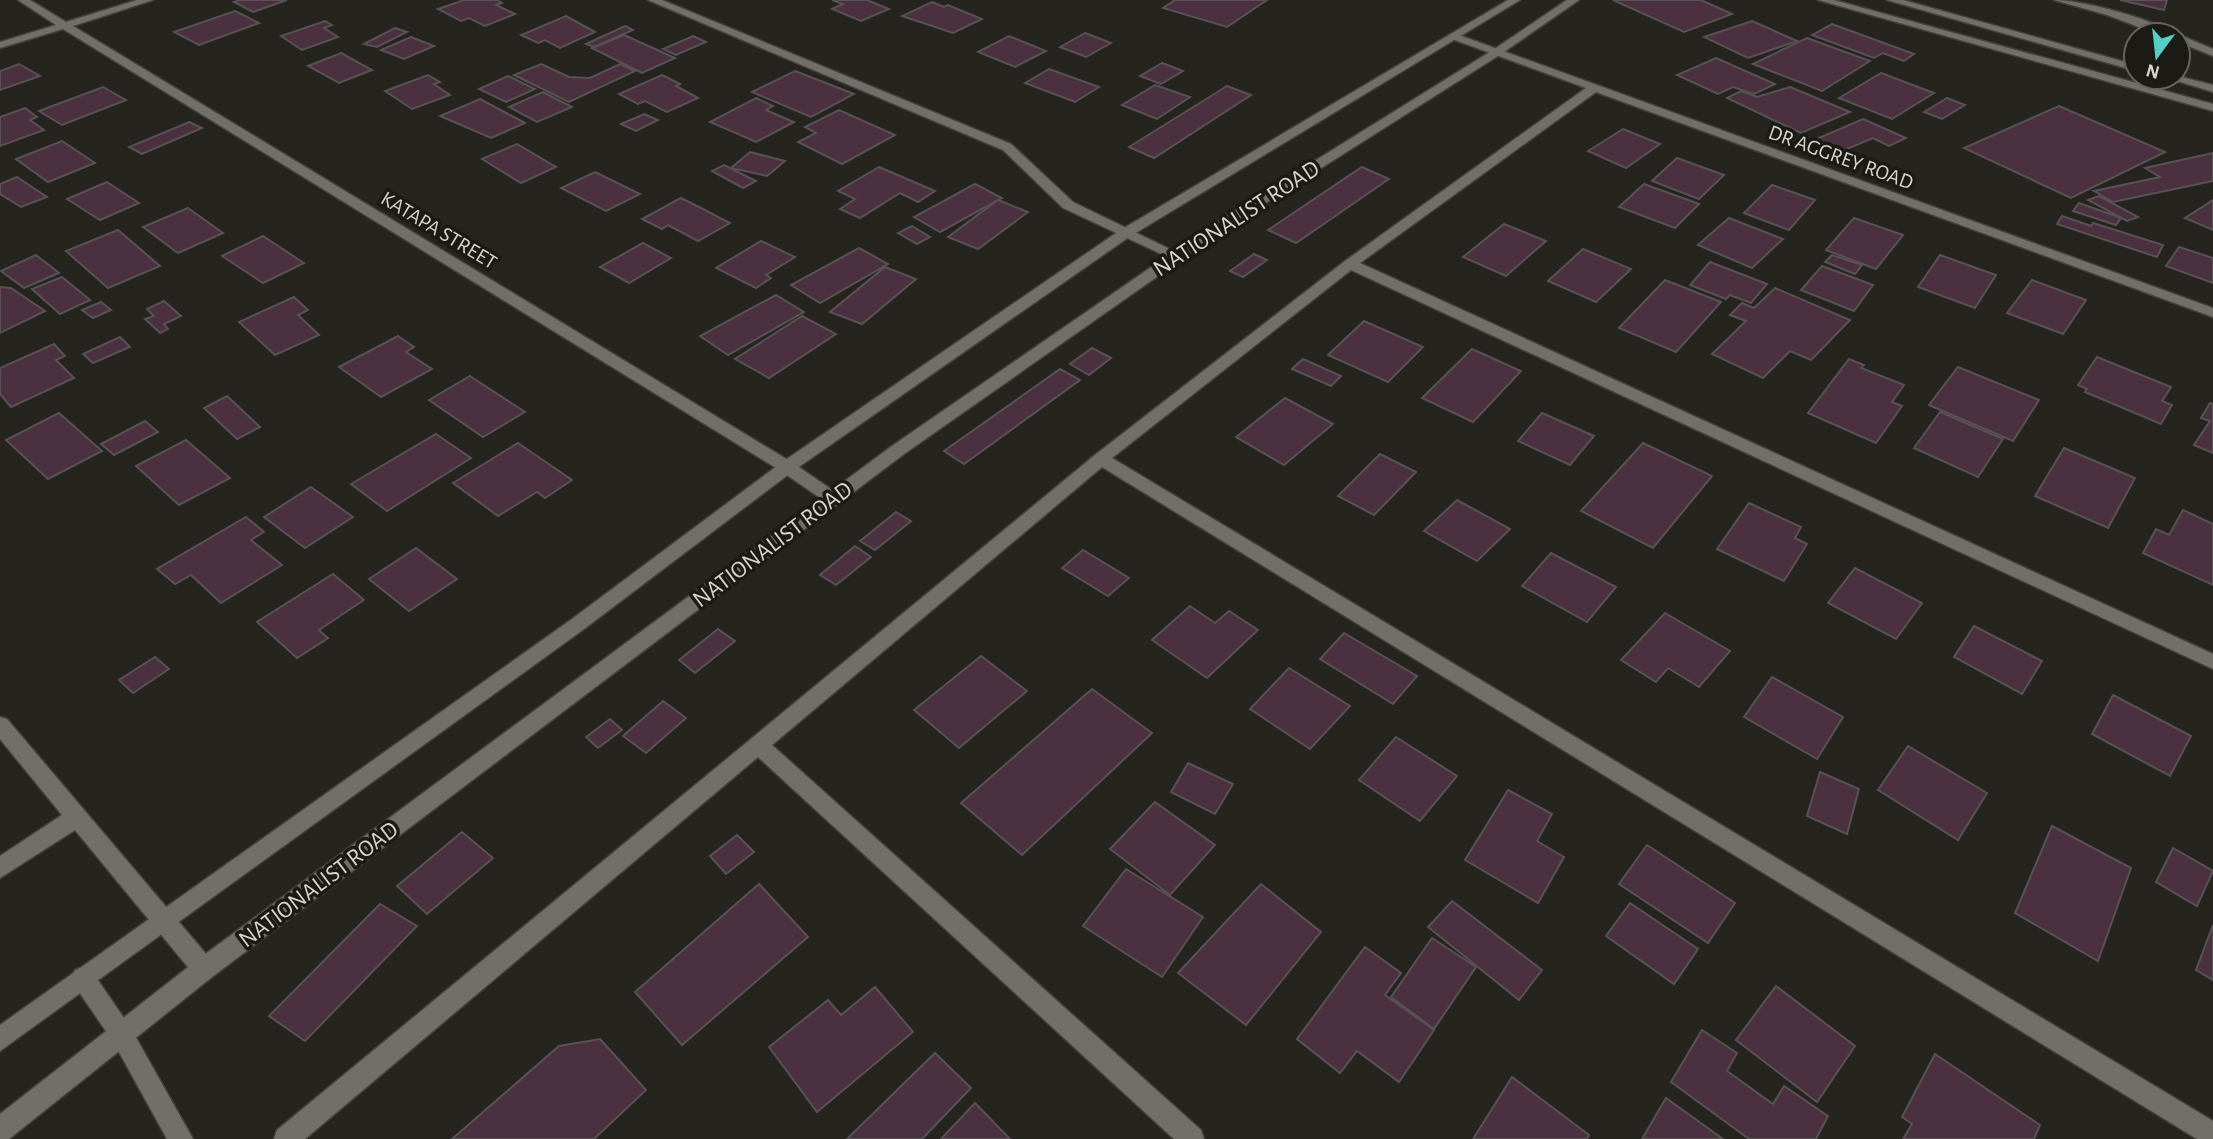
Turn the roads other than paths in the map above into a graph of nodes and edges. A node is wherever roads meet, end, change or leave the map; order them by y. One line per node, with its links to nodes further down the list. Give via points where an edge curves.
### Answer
1 (23, 0): 10 (street, KATAPA STREET)
2 (148, 0): 10 (street)
3 (653, 0): 21 (street, via 1007,147 1068,205)
4 (1515, 0): 11 (street, NATIONALIST ROAD)
5 (1574, 0): 14 (street, NATIONALIST ROAD)
6 (1823, 0): 20 (street)
7 (1892, 0): 16 (street)
8 (2059, 0): 9 (street)
9 (2132, 21)
10 (63, 26): 13 (street); 26 (street, KATAPA STREET)
11 (1456, 37): 14 (street, DR AGGREY ROAD); 21 (street, NATIONALIST ROAD)
12 (2192, 44): 15 (street)
13 (0, 45)
14 (1497, 52): 18 (street, DR AGGREY ROAD); 22 (street, NATIONALIST ROAD)
15 (2213, 53)
16 (2122, 64)
17 (2192, 83): 19 (street)
18 (1594, 88): 23 (street); 24 (street, DR AGGREY ROAD)
19 (2213, 89)
20 (2213, 108)
21 (1124, 234): 22 (street); 26 (street, NATIONALIST ROAD)
22 (1177, 256): 27 (street, NATIONALIST ROAD)
23 (1350, 264): 25 (street); 28 (street)
24 (2213, 313)
25 (1101, 460): 30 (street); 39 (street)
26 (787, 467): 27 (street, KATAPA STREET); 33 (street, NATIONALIST ROAD, via 578,624)
27 (832, 498): 34 (street, NATIONALIST ROAD)
28 (2213, 662)
29 (0, 725): 31 (street)
30 (760, 746): 41 (street); 42 (street)
31 (75, 818): 32 (street); 33 (street)
32 (0, 869)
33 (164, 919): 34 (street); 35 (street, NATIONALIST ROAD)
34 (204, 969): 36 (street, NATIONALIST ROAD)
35 (83, 978): 36 (street); 37 (street, NATIONALIST ROAD)
36 (122, 1035): 38 (street, NATIONALIST ROAD); 40 (street)
37 (0, 1039)
38 (0, 1130)
39 (2213, 1135)
40 (181, 1139)
41 (286, 1139)
42 (1192, 1139)

